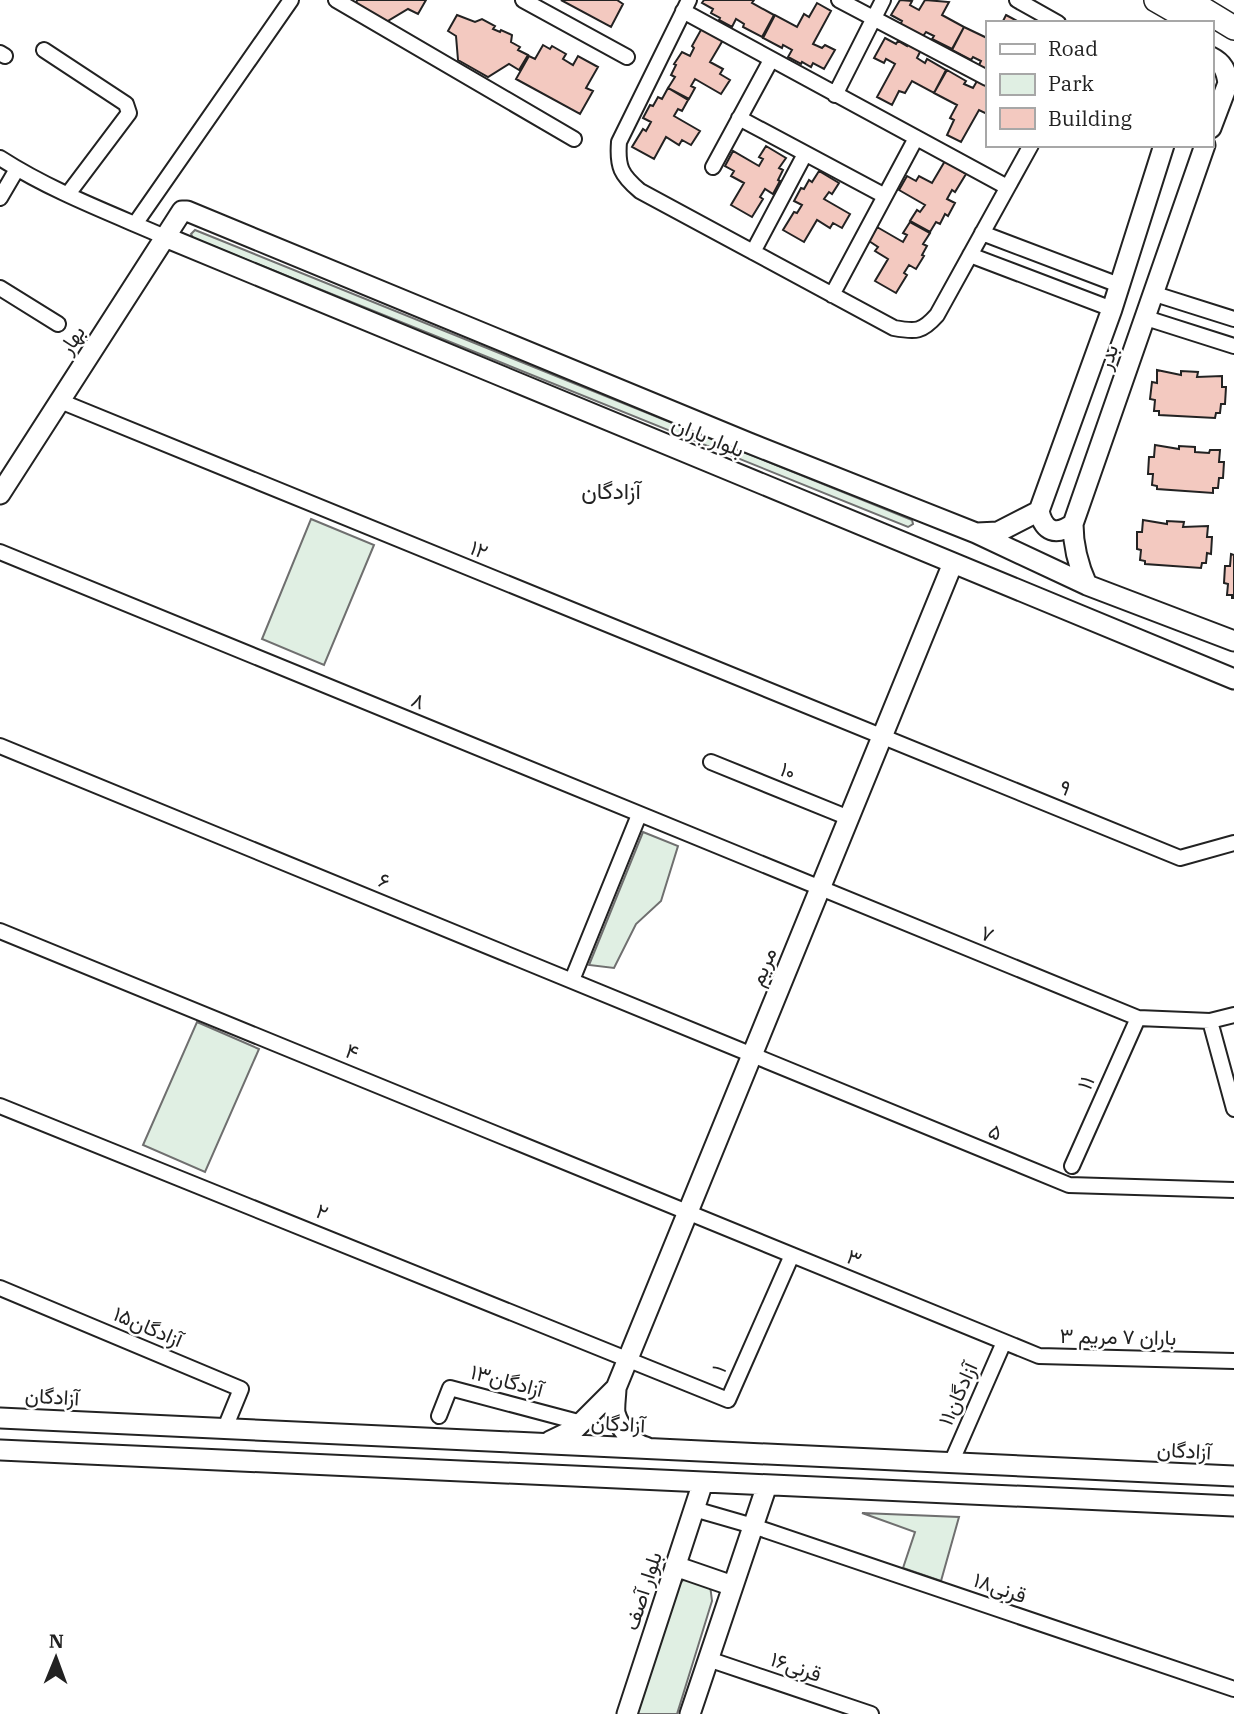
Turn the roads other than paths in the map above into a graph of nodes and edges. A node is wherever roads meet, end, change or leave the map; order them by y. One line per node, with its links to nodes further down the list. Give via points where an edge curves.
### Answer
1 (291, 0): 40 (street)
2 (335, 0): 27 (street)
3 (523, 0): 18 (street)
4 (839, 0): 10 (street)
5 (883, 0): 10 (street)
6 (1017, 0): 11 (street)
7 (1156, 0): 12 (street); 13 (main road)
8 (1188, 0): 14 (main road)
9 (686, 6): 20 (street); 43 (street, via 619,142 618,160 625,178 639,191)
10 (873, 18): 21 (street); 23 (street)
11 (1054, 21)
12 (1167, 21)
13 (1193, 21)
14 (1234, 28)
15 (1213, 33): 16 (main road)
16 (1234, 46)
17 (44, 50): 36 (street, via 126,104 129,113)
18 (627, 57)
19 (1213, 58): 22 (street)
20 (771, 60): 23 (street); 24 (street)
21 (986, 77)
22 (1231, 82): 25 (street)
23 (835, 95): 26 (street)
24 (739, 118): 31 (street); 33 (street)
25 (1213, 123)
26 (916, 138): 35 (street); 37 (street)
27 (573, 139)
28 (1030, 147): 35 (street)
29 (1163, 147): 46 (street, بدر)
30 (1204, 147): 49 (street, بدر)
31 (806, 154): 37 (street); 43 (street)
32 (0, 158): 34 (street)
33 (713, 167)
34 (17, 169): 36 (street); 38 (street)
35 (1007, 187): 41 (street)
36 (68, 194): 40 (street)
37 (885, 196): 50 (street)
38 (0, 198)
39 (181, 211): 42 (street, بهار); 59 (street, بلوار باران)
40 (135, 224): 42 (street)
41 (982, 233): 44 (street); 45 (street)
42 (165, 237): 58 (street, بهار); 60 (street, بلوار باران)
43 (753, 252): 50 (street)
44 (970, 255): 47 (street); 50 (street, via 926,327 912,331 894,328)
45 (1063, 264): 46 (street); 47 (street)
46 (1119, 285): 52 (street, بدر)
47 (1053, 286): 52 (street)
48 (0, 288): 55 (street)
49 (1155, 294): 51 (street); 53 (street, بدر)
50 (831, 295)
51 (1187, 304): 54 (street); 56 (street)
52 (1112, 309): 62 (street, بدر)
53 (1146, 318): 56 (street); 63 (street, بدر)
54 (1234, 319)
55 (58, 324)
56 (1177, 328): 57 (street)
57 (1234, 346)
58 (60, 401): 61 (street, بهار); 70 (street, ۱۲)
59 (748, 443): 60 (street); 64 (street, بلوار باران)
60 (735, 473): 66 (street, بلوار باران)
61 (0, 494)
62 (1039, 511): 63 (street, via 1042,523 1051,530 1063,531); 64 (street, via 998,532)
63 (1073, 524): 67 (street, بدر, via 1073,545)
64 (975, 533): 67 (street, بلوار باران)
65 (0, 552): 73 (street, ۸)
66 (953, 563): 69 (street, بلوار باران); 70 (street, مریم)
67 (1087, 585): 68 (street, بلوار باران)
68 (1234, 641)
69 (1234, 679)
70 (882, 737): 74 (street, مریم); 75 (street, ۹, via 1180,858)
71 (0, 746): 78 (street, ۶)
72 (711, 762): 74 (street, ۱۰)
73 (639, 815): 76 (street, ۸); 78 (street)
74 (849, 818): 76 (street, مریم)
75 (1234, 843)
76 (820, 889): 80 (street, ۷); 82 (street, مریم)
77 (0, 931): 87 (street, ۴)
78 (572, 980): 82 (street, ۶)
79 (1234, 1015): 81 (street)
80 (1138, 1018): 81 (street); 85 (street, ۱۱)
81 (1210, 1021): 84 (street)
82 (752, 1054): 86 (street, ۵, via 1069,1185); 87 (street, مریم)
83 (0, 1105): 91 (street, ۲)
84 (1234, 1110)
85 (1072, 1166)
86 (1234, 1190)
87 (688, 1212): 88 (street, ۳); 91 (street, مریم)
88 (792, 1255): 90 (street, ۳); 91 (street, ۱, via 728,1401)
89 (0, 1288): 98 (street, آزادگان۱۵, via 241,1389)
90 (1004, 1342): 92 (street, باران ۷ مریم ۳, via 1039,1356); 103 (street, آزادگان۱۱)
91 (628, 1359): 93 (street, مریم)
92 (1234, 1361)
93 (616, 1388): 97 (street); 100 (street, via 615,1412 625,1432 638,1446)
94 (439, 1416): 97 (street, آزادگان۱۳, via 450,1388)
95 (0, 1418): 96 (street, آزادگان)
96 (70, 1421): 98 (street, آزادگان); 102 (street)
97 (582, 1423): 99 (street, via 556,1440)
98 (225, 1428): 99 (street, آزادگان)
99 (536, 1443): 100 (street, آزادگان)
100 (657, 1449): 103 (street, آزادگان)
101 (0, 1450): 102 (street)
102 (68, 1453): 105 (street)
103 (951, 1463): 104 (street, آزادگان)
104 (1234, 1476)
105 (703, 1482): 106 (street); 108 (street, بلوار آصف)
106 (767, 1485): 107 (street); 109 (street)
107 (1234, 1506)
108 (694, 1510): 109 (street, قرنی۱۸); 110 (street, بلوار آصف)
109 (753, 1526): 111 (street); 113 (street, قرنی۱۸)
110 (675, 1566): 111 (street); 114 (street, بلوار آصف)
111 (733, 1586): 112 (street)
112 (708, 1659): 115 (street); 116 (street, قرنی۱۶)
113 (1234, 1689)
114 (626, 1714)
115 (690, 1714)
116 (871, 1714)

